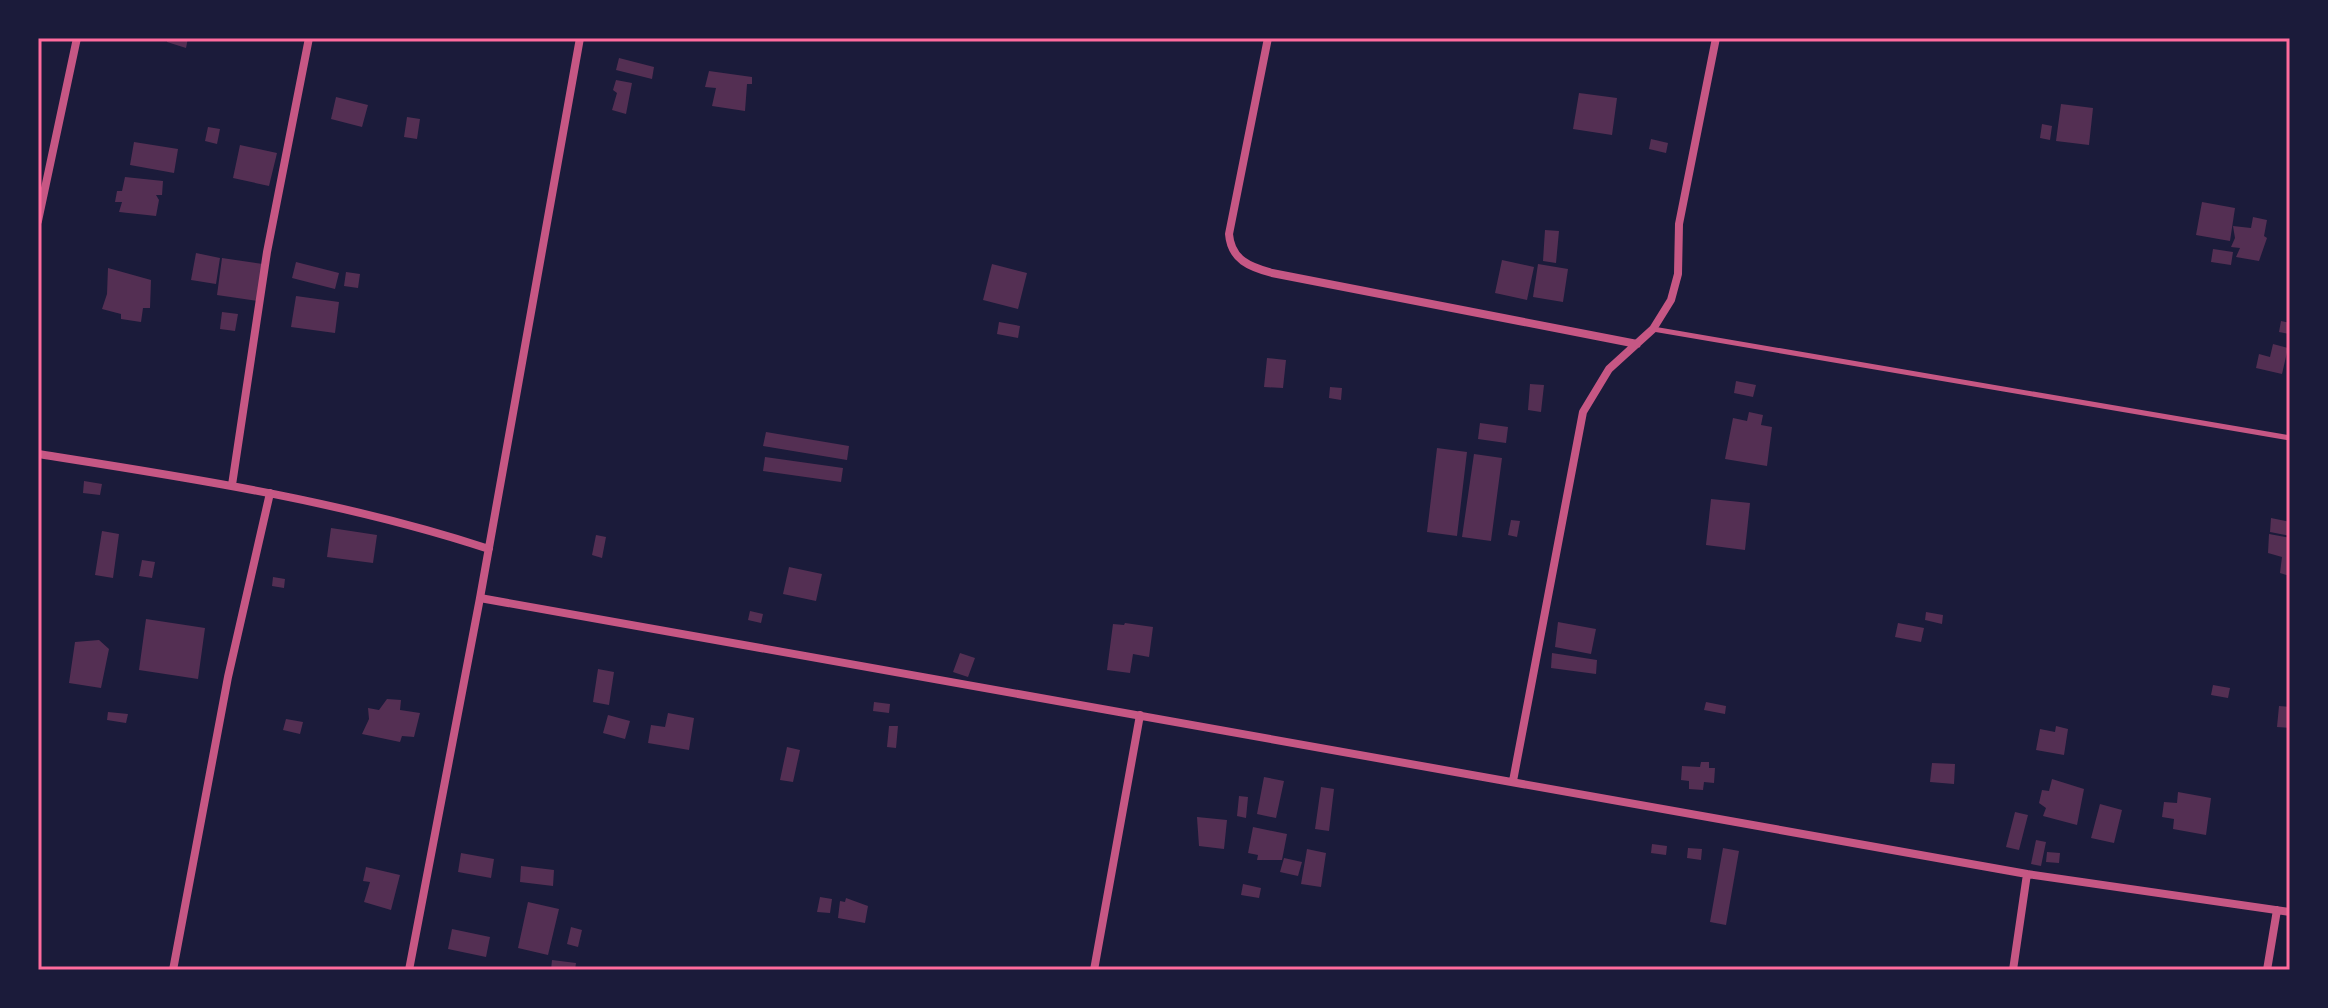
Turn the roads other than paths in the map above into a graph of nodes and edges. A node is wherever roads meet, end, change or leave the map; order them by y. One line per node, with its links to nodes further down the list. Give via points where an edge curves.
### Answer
1 (77, 38): 6 (street)
2 (309, 38): 11 (street, via 267,252)
3 (580, 38): 13 (street)
4 (1268, 38): 8 (street, via 1229,234 1241,260 1272,273)
5 (1716, 38): 7 (street, via 1679,224 1675,288)
6 (38, 221)
7 (1653, 329): 8 (street); 9 (lane)
8 (1637, 344): 16 (street, via 1609,369 1583,412)
9 (2290, 438)
10 (38, 454): 11 (street)
11 (232, 485): 12 (street)
12 (270, 493): 13 (street, via 429,529); 20 (street, via 228,677)
13 (489, 549): 14 (street)
14 (480, 598): 15 (street); 21 (street)
15 (1140, 715): 16 (street); 22 (street)
16 (1513, 781): 17 (street)
17 (2027, 874): 18 (street); 23 (street)
18 (2277, 910): 19 (street); 24 (street)
19 (2290, 912)
20 (173, 970)
21 (409, 970)
22 (1094, 970)
23 (2013, 970)
24 (2267, 970)

